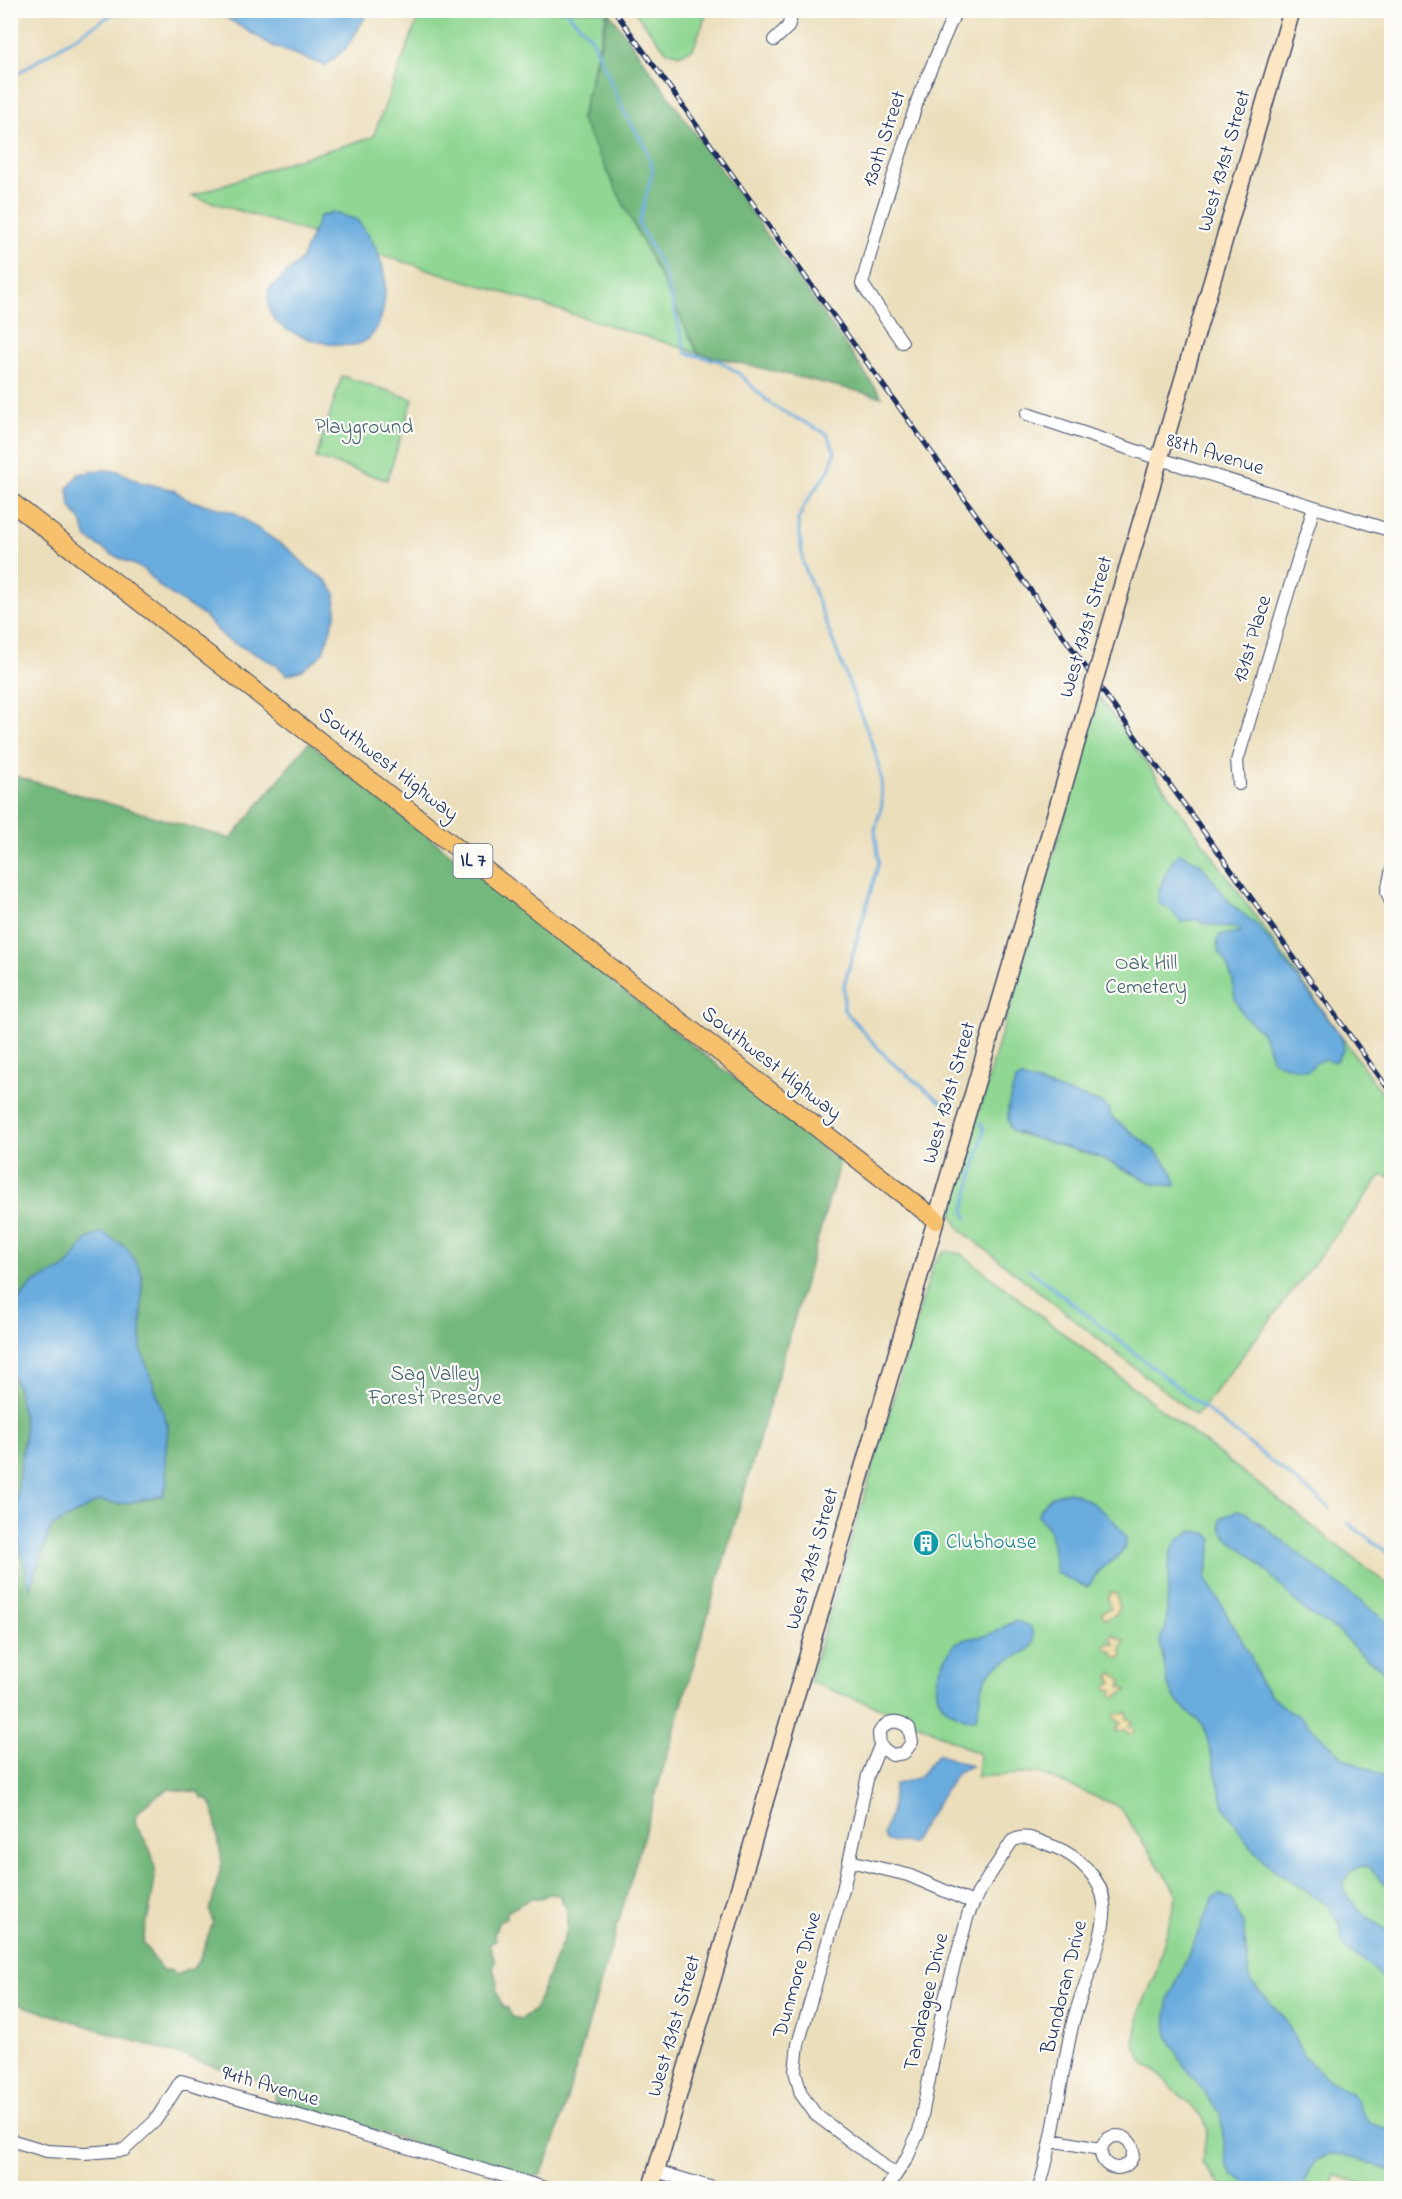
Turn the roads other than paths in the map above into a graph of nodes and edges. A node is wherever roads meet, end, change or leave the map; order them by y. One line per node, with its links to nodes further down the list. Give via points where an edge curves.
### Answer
1 (793, 10): 4 (street, via 788,27)
2 (956, 10): 5 (street, 130th Street, via 919,96 862,284)
3 (1292, 10): 7 (street, West 131st Street)
4 (774, 40)
5 (902, 342)
6 (1027, 414): 7 (street, 88th Avenue)
7 (1160, 459): 9 (street, 88th Avenue); 14 (street, West 131st Street, bridge)
8 (10, 501): 14 (main road, Southwest Highway / IL 7)
9 (1314, 507): 10 (street, 88th Avenue); 11 (street, 131st Place, via 1237,761)
10 (1392, 531)
11 (1239, 784)
12 (1392, 869): 13 (street, via 1387,892)
13 (1392, 905)
14 (936, 1220): 22 (street, West 131st Street)
15 (880, 1746): 17 (street, Dunmore Drive, via 868,1775)
16 (1025, 1836): 18 (street, Tandragee Drive, via 1012,1840); 20 (street, Bundoran Drive, via 1080,1861 1099,1888 1104,1906 1074,2022)
17 (850, 1861): 18 (street, via 901,1872); 23 (street, Dunmore Drive, via 798,2044 795,2072 801,2094 816,2115)
18 (973, 1903): 23 (street, Tandragee Drive, via 945,1998 919,2131)
19 (10, 2140): 24 (street, 94th Avenue, via 47,2151 124,2150 154,2121 181,2081)
20 (1051, 2140): 21 (street); 28 (street, Bundoran Drive)
21 (1101, 2149)
22 (656, 2171): 25 (street, West 131st Street); 26 (street)
23 (896, 2175): 27 (street, Tandragee Drive)
24 (544, 2188)
25 (651, 2188)
26 (712, 2188)
27 (886, 2188)
28 (1039, 2188)

